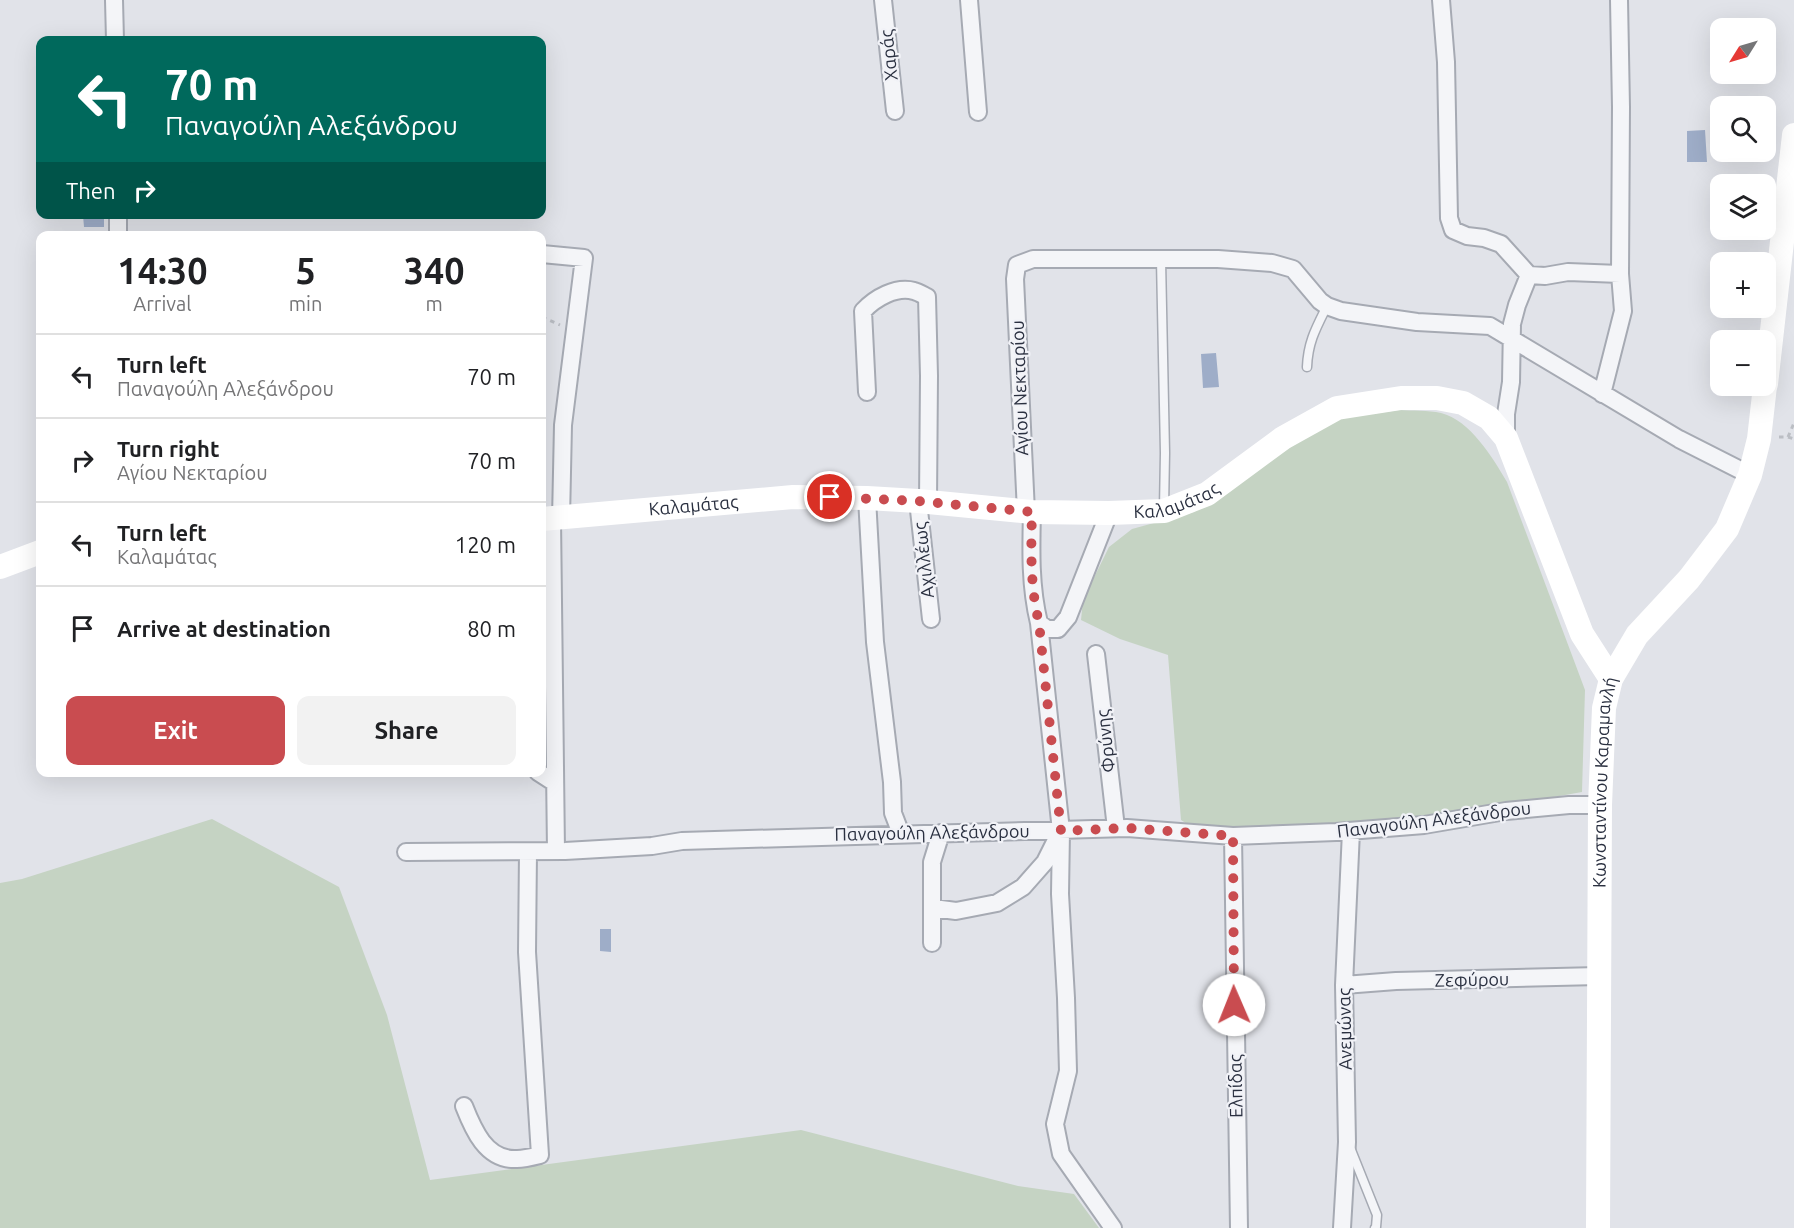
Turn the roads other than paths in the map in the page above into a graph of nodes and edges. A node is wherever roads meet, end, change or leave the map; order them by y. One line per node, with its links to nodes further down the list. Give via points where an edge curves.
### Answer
1 (114, 0): 6 (street)
2 (883, 0): 7 (street, Χαράς)
3 (969, 0): 8 (street)
4 (1440, 0): 13 (street, via 1446,62 1449,218 1453,230 1501,244)
5 (1619, 0): 12 (street)
6 (115, 36)
7 (895, 111)
8 (978, 112)
9 (1794, 135): 15 (street, Κωνσταντίνου Καραμανλή)
10 (546, 254): 28 (street, via 584,258)
11 (1161, 260): 14 (street, via 1272,263 1293,269); 25 (lane); 26 (street, Αγίου Νεκταρίου, via 1033,259 1017,265)
12 (1620, 274): 13 (street); 19 (street, via 1623,311)
13 (1529, 275): 16 (street, via 1517,305)
14 (1328, 306): 16 (street, via 1360,315 1490,326); 17 (lane, via 1312,334)
15 (1771, 330)
16 (1511, 338): 19 (street); 21 (street)
17 (1307, 367)
18 (867, 392): 24 (street, Αχιλλέως, via 863,311 874,300 894,292 914,290 927,297 929,365)
19 (1602, 394): 22 (street)
20 (1764, 396): 22 (street, Κωνσταντίνου Καραμανλή)
21 (1506, 438): 25 (street, Καλαμάτας, via 1489,418 1463,403 1437,398 1401,398 1337,408 1283,438 1207,494); 34 (street, Καλαμάτας, via 1582,634)
22 (1750, 475): 34 (street, Κωνσταντίνου Καραμανλή, via 1727,529 1689,579 1637,635)
23 (867, 498): 24 (street, Καλαμάτας); 28 (street, Καλαμάτας, via 794,497); 42 (street, via 875,642 893,813)
24 (923, 502): 26 (street, Καλαμάτας); 31 (street, Αχιλλέως)
25 (1164, 511): 27 (street, Καλαμάτας)
26 (1029, 512): 27 (street, Καλαμάτας); 32 (street, Αγίου Νεκταρίου, via 1034,604)
27 (1109, 513): 32 (street, via 1068,617 1058,629 1047,629)
28 (551, 519): 36 (street)
29 (36, 554): 30 (street)
30 (0, 567)
31 (931, 619)
32 (1039, 623): 39 (street, Αγίου Νεκταρίου)
33 (1096, 654): 38 (street, Φρύνης)
34 (1611, 679): 37 (street, Κωνσταντίνου Καραμανλή, via 1604,708)
35 (546, 777): 36 (street)
36 (555, 783): 44 (street)
37 (1600, 805): 40 (street, Παναγούλη Αλεξάνδρου, via 1506,811 1424,825); 49 (street, Κωνσταντίνου Καραμανλή)
38 (1116, 828): 39 (street, Παναγούλη Αλεξάνδρου); 43 (street, Παναγούλη Αλεξάνδρου)
39 (1061, 831): 41 (street, Παναγούλη Αλεξάνδρου); 47 (street, via 1044,862 1023,887 997,903 956,911); 53 (street, Αγίου Νεκταρίου, via 1068,1071 1055,1124 1061,1154)
40 (1351, 831): 43 (street, Παναγούλη Αλεξάνδρου); 50 (street, Ανεμώνας)
41 (941, 833): 42 (street, Παναγούλη Αλεξάνδρου); 47 (street, via 932,862)
42 (901, 834): 44 (street, Παναγούλη Αλεξάνδρου, via 682,841)
43 (1233, 836): 54 (street, Ελπίδας)
44 (556, 851): 46 (street, Παναγούλη Αλεξάνδρου)
45 (406, 852): 46 (street, Παναγούλη Αλεξάνδρου)
46 (528, 852): 51 (street, via 527,952 540,1155 514,1160 493,1154 474,1132)
47 (933, 908): 48 (street)
48 (932, 943)
49 (1599, 976): 50 (street, Ζεφύρου); 57 (street, Κωνσταντίνου Καραμανλή)
50 (1344, 985): 52 (street, Ανεμώνας)
51 (464, 1106)
52 (1347, 1142): 55 (street, Ανεμώνας); 56 (lane, via 1377,1215)
53 (1113, 1228)
54 (1239, 1228)
55 (1342, 1228)
56 (1375, 1228)
57 (1598, 1228)

